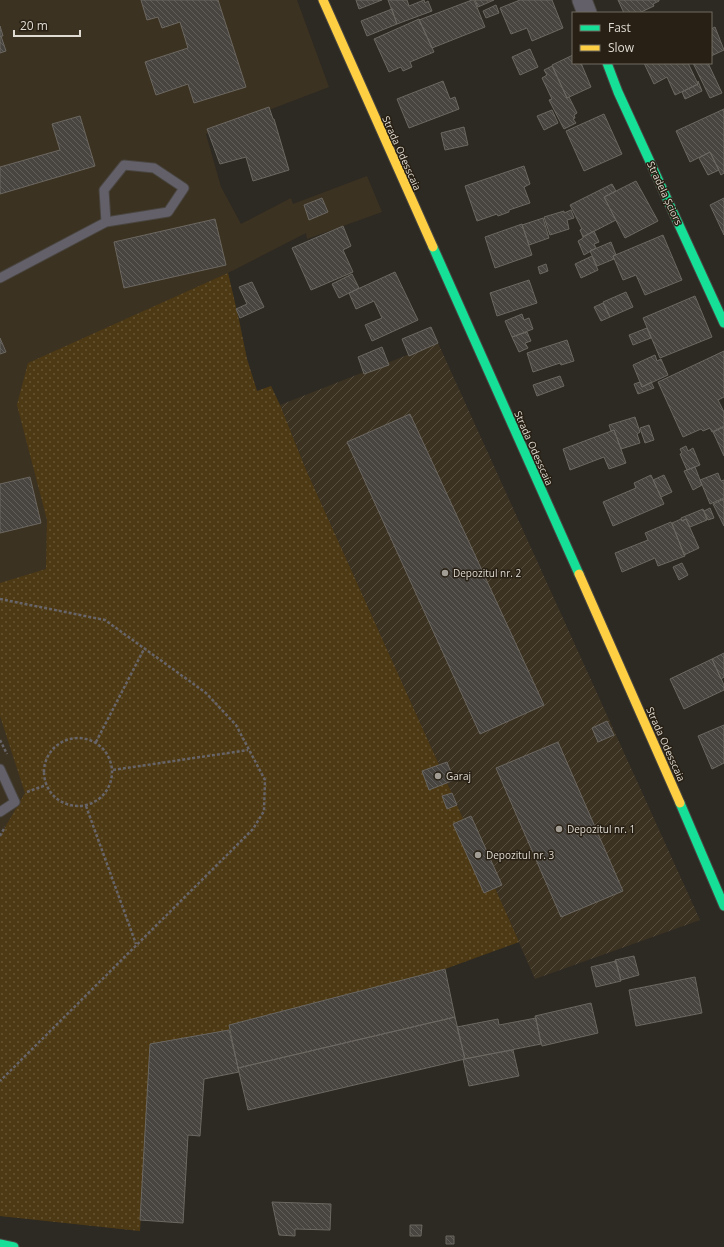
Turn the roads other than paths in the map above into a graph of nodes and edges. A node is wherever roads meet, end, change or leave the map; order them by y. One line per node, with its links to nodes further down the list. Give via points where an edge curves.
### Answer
1 (323, 0): 10 (street, Strada Odesscaia, via 651,735)
2 (582, 0): 3 (street)
3 (587, 12)
4 (607, 64): 7 (street, Stradela Șciors)
5 (106, 222): 5 (lane, via 104,190 124,165 154,168 184,188 168,212); 6 (lane)
6 (0, 278)
7 (724, 323)
8 (0, 769): 9 (lane, via 15,802)
9 (0, 812)
10 (724, 906)
11 (0, 1244): 12 (street)
12 (14, 1247)

